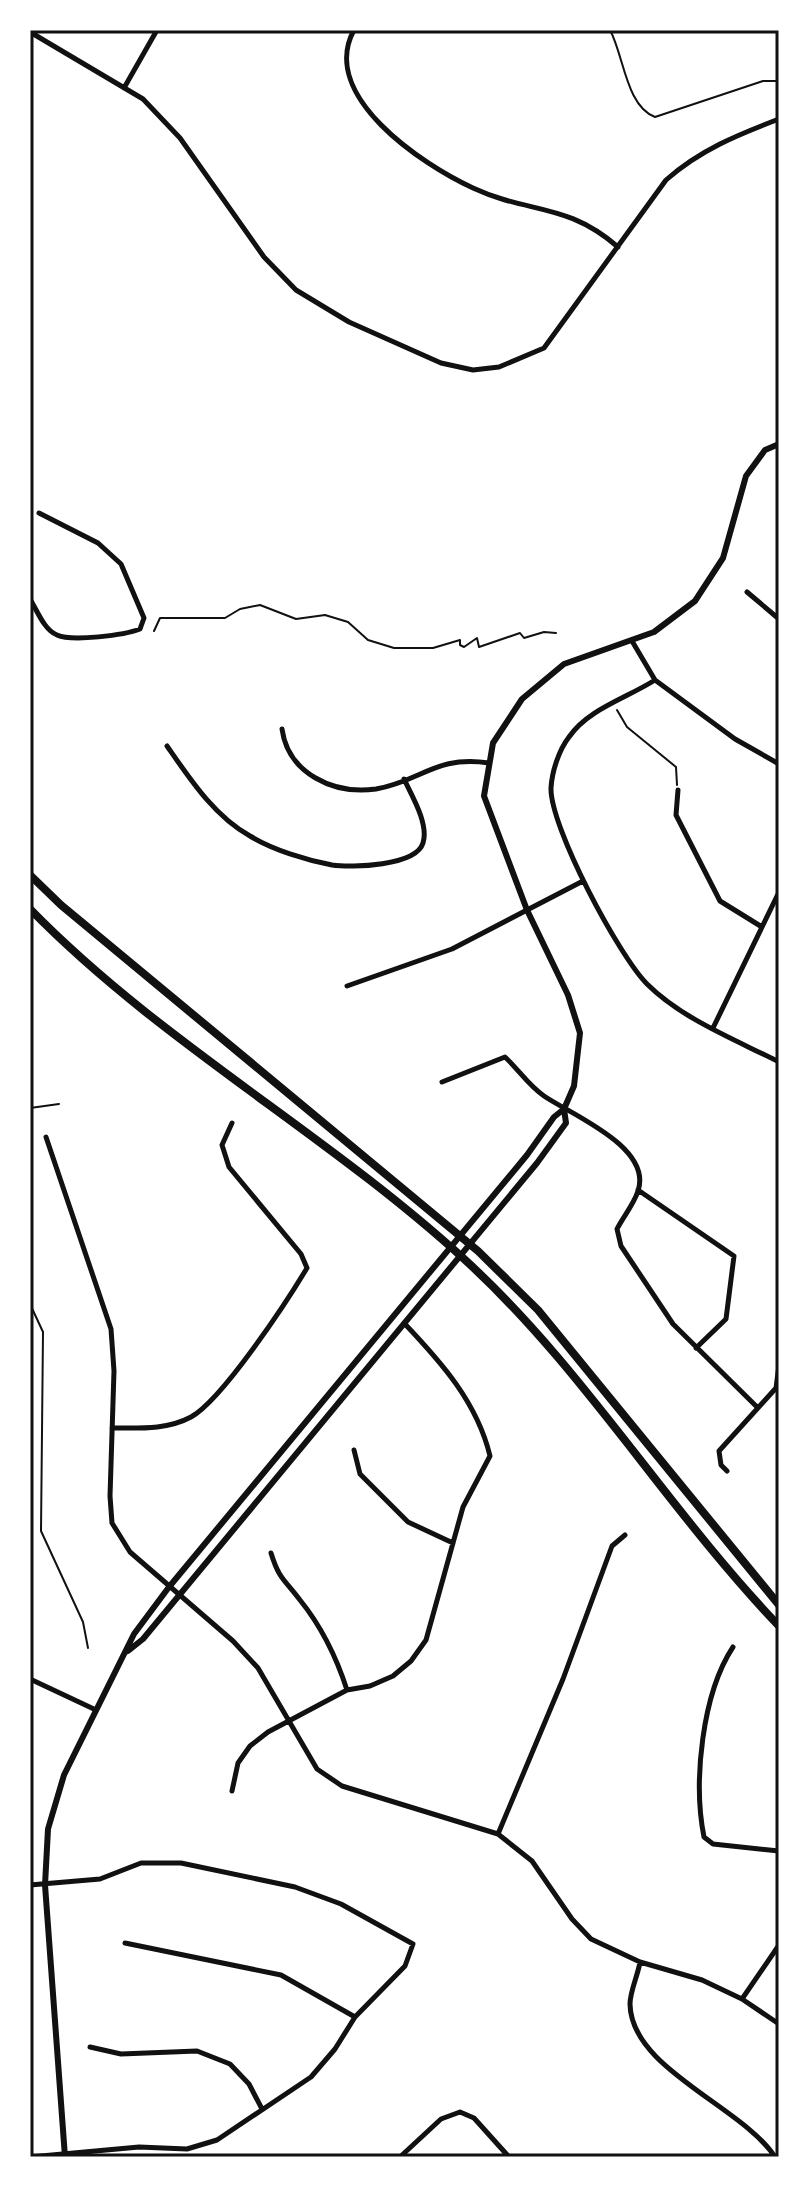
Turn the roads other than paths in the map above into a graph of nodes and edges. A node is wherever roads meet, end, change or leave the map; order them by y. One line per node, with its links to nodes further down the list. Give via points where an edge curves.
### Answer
1 (157, 30): 4 (street)
2 (354, 30): 6 (street, via 347,63 356,97 414,151 474,189 517,205 576,217)
3 (30, 32): 4 (street)
4 (124, 88): 6 (street, via 143,99 180,138 263,256 296,290 349,322 441,363 473,370 531,357 544,348)
5 (779, 119): 6 (street, via 718,142 690,159 666,180)
6 (618, 247)
7 (779, 444): 12 (street, via 765,450 746,476 723,558 695,601 654,632)
8 (39, 513): 10 (street, via 98,543 121,564 144,618 140,629 126,635 58,636)
9 (747, 592): 11 (street)
10 (30, 599)
11 (779, 619)
12 (632, 641): 13 (street); 16 (street, via 564,664 522,699 493,743)
13 (655, 680): 17 (street); 21 (street, via 582,721 557,760 551,789 555,814)
14 (282, 729): 18 (street, via 285,749 297,767 315,779 376,789)
15 (167, 746): 18 (street, via 217,811 250,837 333,865 363,866 406,859 420,851 425,839)
16 (489, 763): 18 (street, via 438,764); 24 (street, via 484,796)
17 (779, 764)
18 (404, 779)
19 (678, 790): 25 (street, via 676,815 720,901)
20 (30, 875): 34 (main road)
21 (583, 881): 24 (street); 27 (street, via 647,984)
22 (779, 892): 25 (street)
23 (30, 909): 36 (main road, via 128,1000 247,1086)
24 (527, 910): 26 (street, via 452,949); 30 (street, via 568,995 580,1033 574,1086)
25 (762, 927): 27 (street)
26 (347, 986)
27 (713, 1028): 28 (street)
28 (779, 1062)
29 (442, 1082): 30 (street, via 505,1057 539,1094)
30 (564, 1109): 33 (street, via 602,1129 634,1161); 34 (street); 35 (street, via 566,1123 555,1140)
31 (232, 1123): 42 (street, via 222,1145 229,1167 307,1268 212,1402 189,1418 153,1429)
32 (46, 1137): 42 (street, via 111,1329)
33 (638, 1190): 39 (street, via 617,1229 621,1246 673,1324); 39 (street, via 734,1256 726,1319)
34 (461, 1235): 35 (main road); 36 (street)
35 (470, 1243): 37 (street); 50 (main road, via 538,1310)
36 (450, 1248): 37 (main road); 48 (street)
37 (460, 1255): 38 (street); 51 (main road, via 511,1304)
38 (404, 1323): 46 (street, via 457,1382 490,1456 463,1507); 49 (street)
39 (696, 1348): 41 (street)
40 (779, 1365): 41 (street, via 776,1388)
41 (757, 1407): 44 (street, via 719,1451)
42 (112, 1428): 48 (street, via 112,1523 130,1552)
43 (354, 1450): 46 (street, via 360,1474 408,1522)
44 (727, 1471)
45 (625, 1535): 59 (street, via 612,1546)
46 (453, 1543): 55 (street, via 426,1640 393,1676)
47 (271, 1553): 55 (street, via 279,1577 322,1633)
48 (169, 1587): 49 (street); 53 (street, via 134,1634)
49 (178, 1595): 53 (street); 57 (street, via 258,1668)
50 (779, 1605)
51 (779, 1626)
52 (733, 1647): 60 (street, via 718,1669 700,1771 704,1837 713,1844)
53 (128, 1651): 56 (street)
54 (30, 1679): 56 (street)
55 (347, 1690): 57 (street)
56 (97, 1711): 62 (street, via 64,1775 48,1829)
57 (289, 1724): 58 (street, via 250,1746 238,1763); 59 (street, via 317,1769 342,1786)
58 (232, 1791)
59 (498, 1834): 65 (street, via 532,1861 591,1939)
60 (779, 1851)
61 (30, 1885): 62 (street)
62 (45, 1885): 67 (street, via 100,1879 141,1863 181,1863 295,1887 341,1904 413,1944 405,1966); 71 (street)
63 (125, 1943): 67 (street, via 281,1975)
64 (779, 1945): 66 (street)
65 (640, 1962): 66 (street, via 702,1980); 75 (street, via 630,2005 643,2044 764,2140)
66 (742, 1999): 68 (street)
67 (355, 2017): 70 (street, via 311,2077)
68 (779, 2024)
69 (90, 2047): 70 (street, via 121,2054 197,2051 230,2064)
70 (263, 2110): 71 (street, via 217,2140 187,2149)
71 (65, 2154): 72 (street)
72 (30, 2157)
73 (400, 2157): 74 (street, via 445,2116 464,2113)
74 (509, 2157)
75 (775, 2157)

